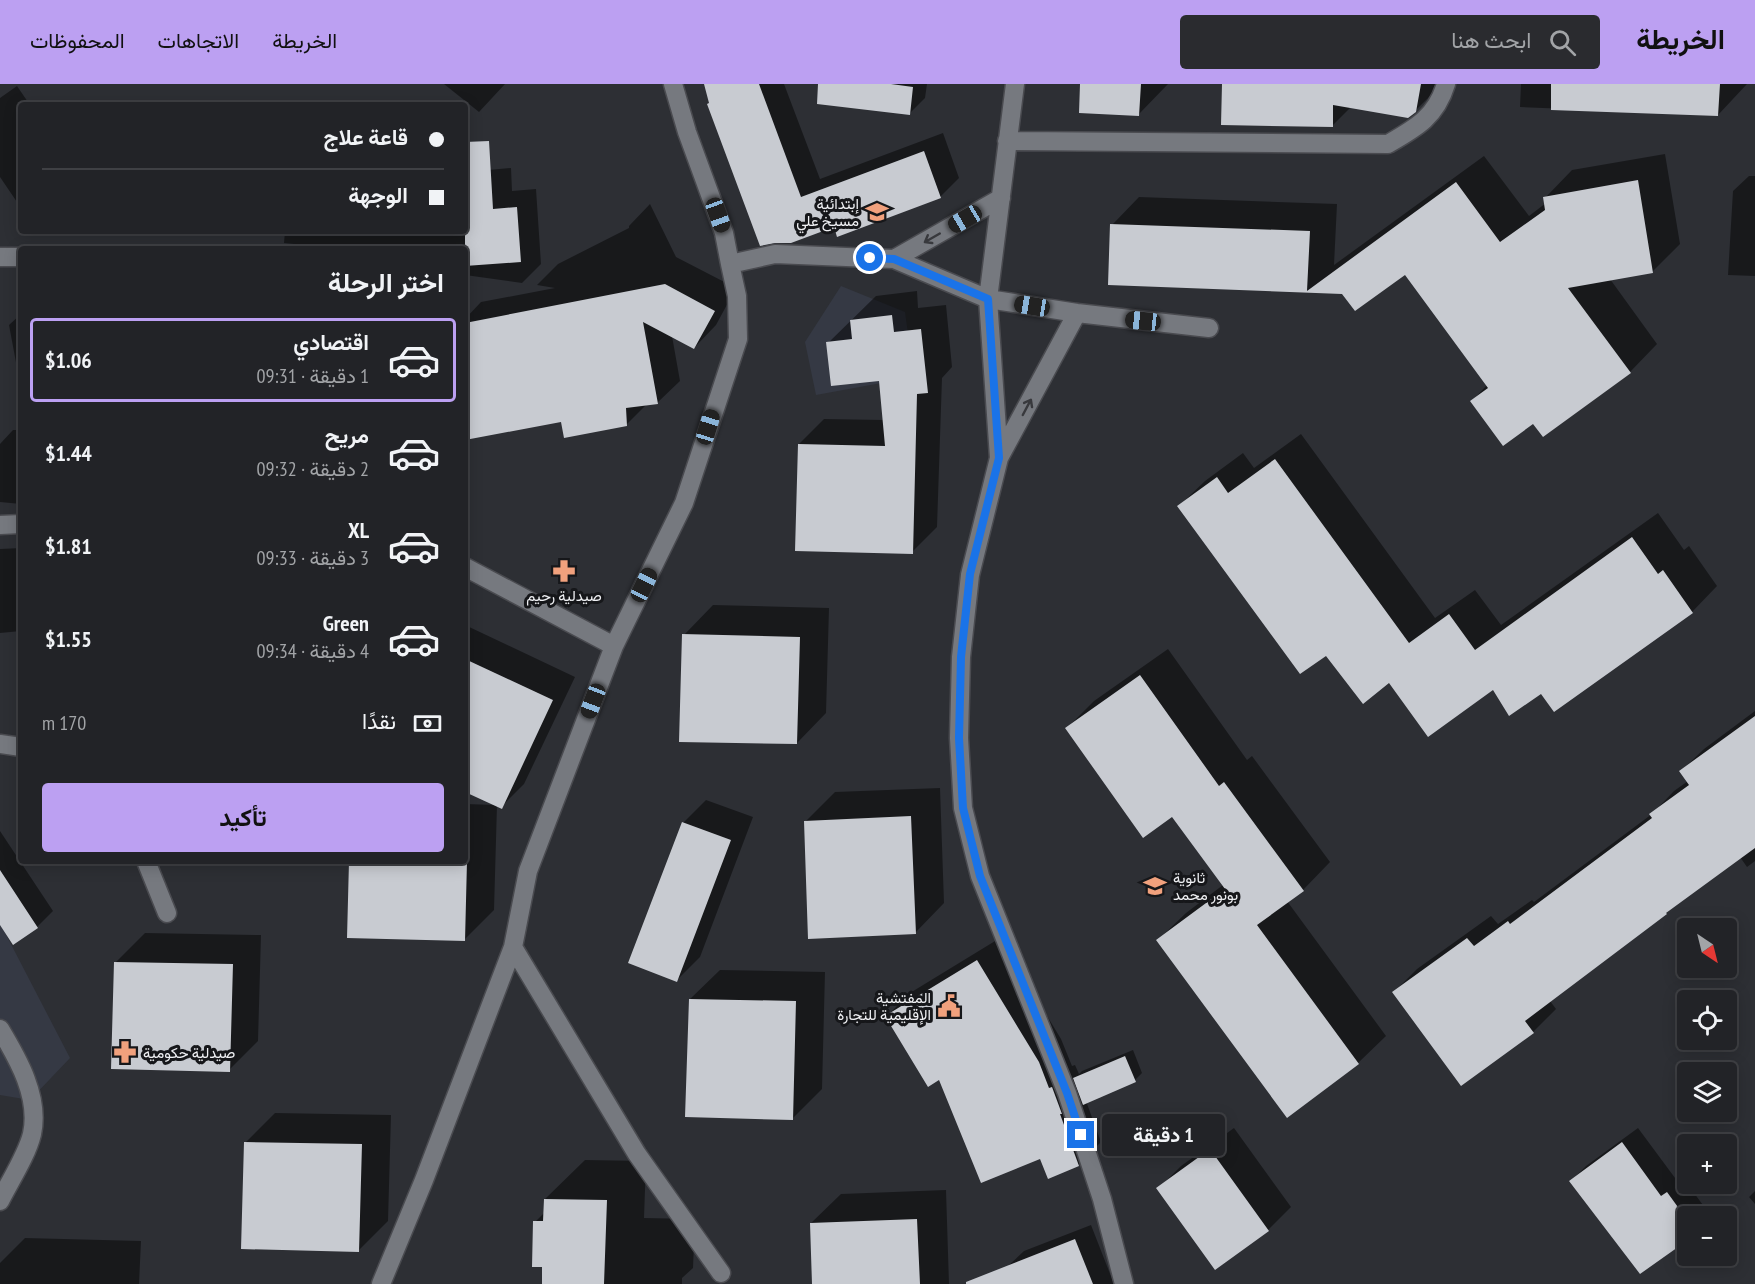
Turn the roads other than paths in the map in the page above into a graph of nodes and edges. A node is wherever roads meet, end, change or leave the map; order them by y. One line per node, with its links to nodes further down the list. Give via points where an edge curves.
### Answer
1 (673, 84): 9 (street, via 724,233)
2 (1015, 84): 4 (street)
3 (1446, 84): 4 (street, via 1441,101 1421,124 1388,144)
4 (1007, 141): 5 (street)
5 (1001, 198): 8 (street, one-way to 8); 10 (street)
6 (0, 257): 7 (street)
7 (18, 257)
8 (894, 259): 9 (street, via 775,254); 10 (street)
9 (730, 264): 17 (street, via 737,296 738,339 684,503)
10 (988, 299): 11 (street); 13 (street)
11 (1077, 313): 12 (street); 13 (street, one-way to 11)
12 (1209, 328)
13 (999, 458): 27 (street, via 970,574 961,657 959,738 963,808 980,876 1071,1104)
14 (18, 524): 15 (street)
15 (0, 525)
16 (468, 569): 17 (street)
17 (614, 646): 22 (street, via 528,872)
18 (0, 744): 19 (street)
19 (18, 747)
20 (147, 864): 21 (street)
21 (167, 913)
22 (513, 947): 25 (street, via 638,1154); 26 (street)
23 (0, 1029): 24 (street, via 20,1064 33,1104 32,1134)
24 (0, 1201)
25 (721, 1273)
26 (381, 1284)
27 (1124, 1284)

